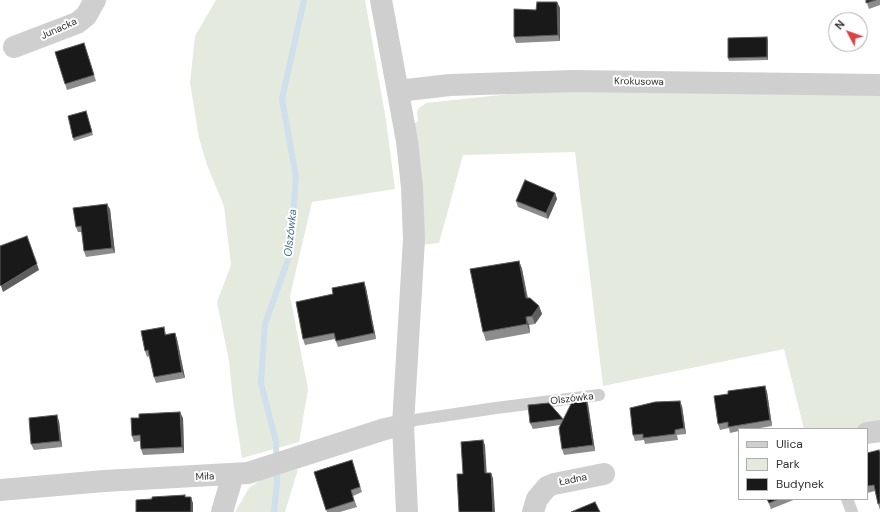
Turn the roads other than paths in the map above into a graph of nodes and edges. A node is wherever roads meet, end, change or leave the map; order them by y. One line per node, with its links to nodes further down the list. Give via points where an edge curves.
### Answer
1 (95, 0): 3 (street, Junacka, via 86,16 77,23)
2 (381, 0): 5 (street)
3 (14, 47)
4 (880, 86): 5 (street, Krokusowa, via 573,81 450,85)
5 (398, 91): 7 (street, via 408,141 414,239)
6 (599, 395): 7 (lane, Olszówka, via 415,420)
7 (403, 425): 10 (street, Miła); 15 (street)
8 (880, 431): 9 (street)
9 (868, 433)
10 (241, 474): 12 (street, Miła); 14 (street)
11 (604, 474): 16 (street, Ładna, via 547,487 537,499)
12 (0, 490)
13 (847, 500): 17 (lane)
14 (222, 512)
15 (407, 512)
16 (533, 512)
17 (852, 512)

